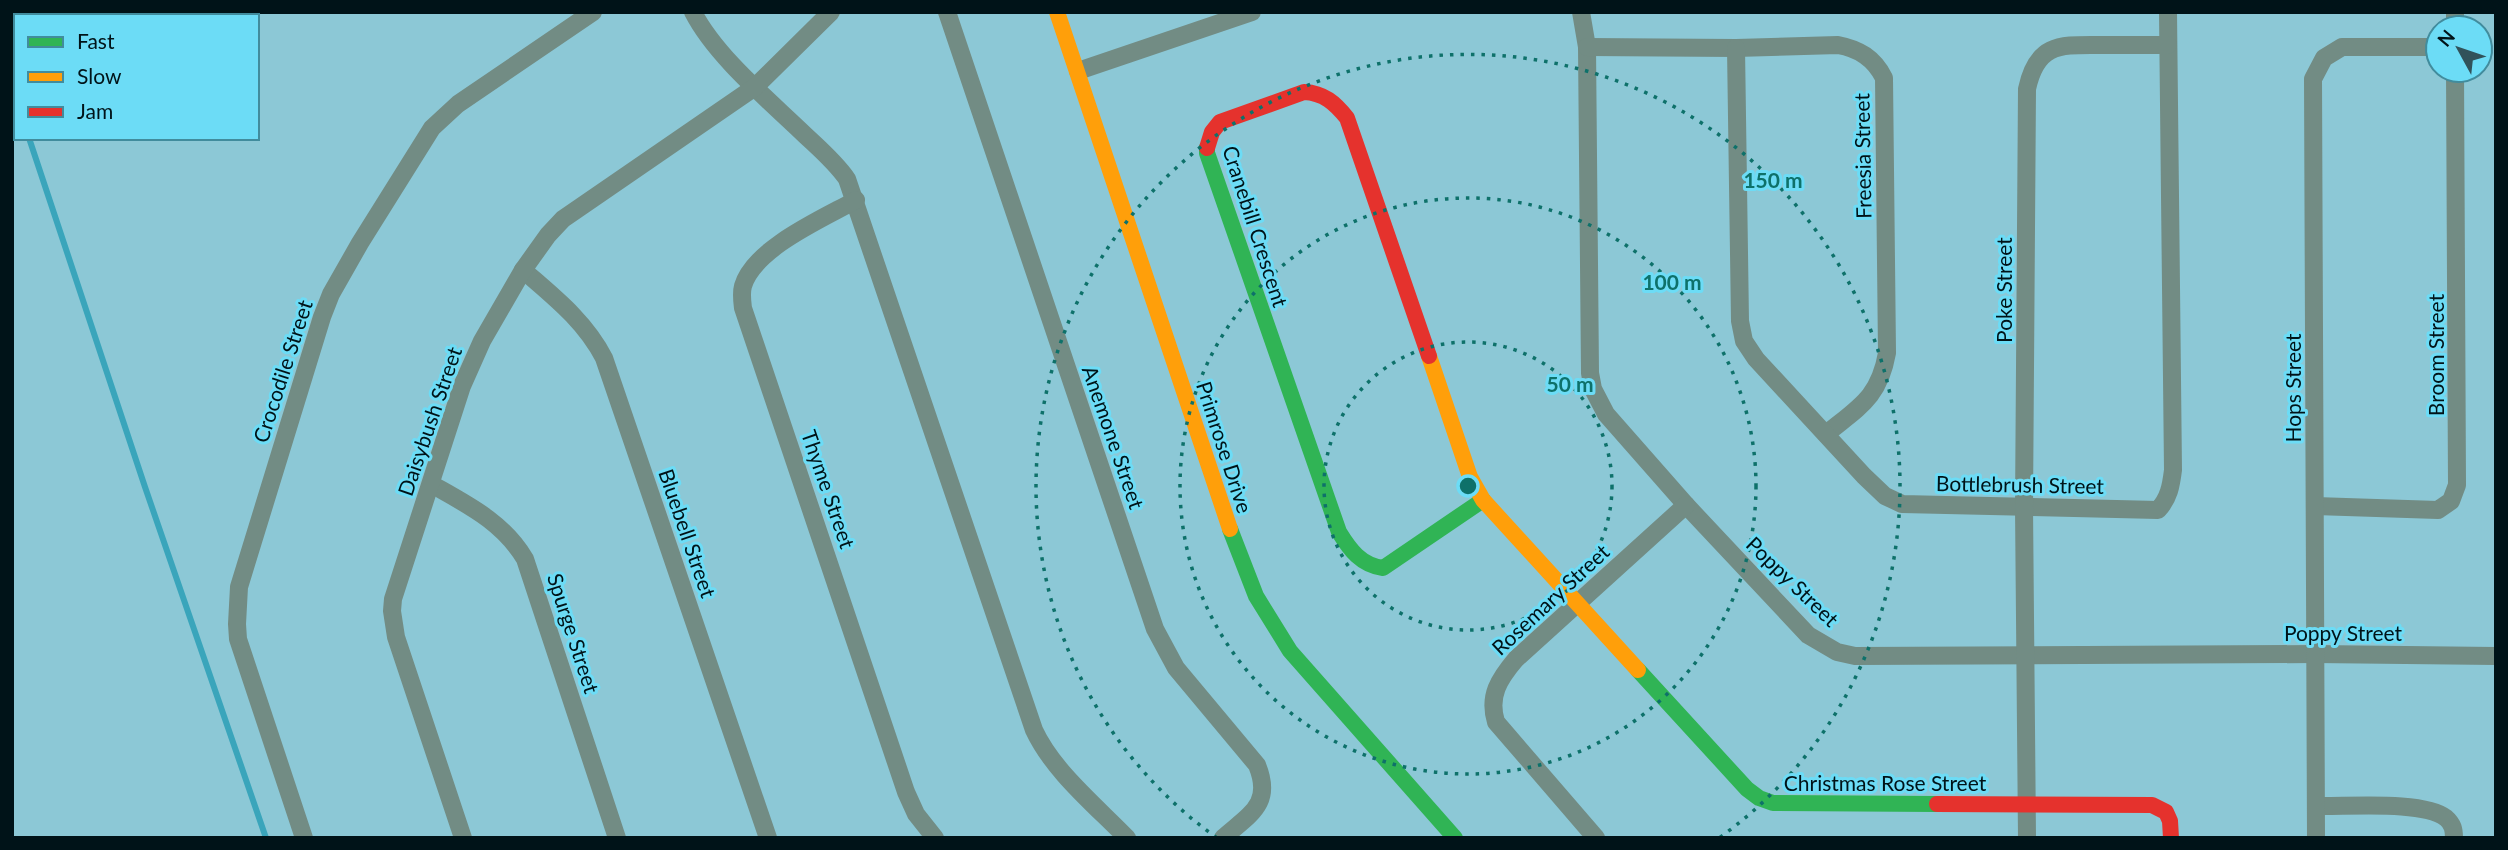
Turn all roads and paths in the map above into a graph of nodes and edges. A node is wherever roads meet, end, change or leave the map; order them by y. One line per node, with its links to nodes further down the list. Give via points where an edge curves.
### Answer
1 (593, 12): 31 (street, Crocodile Street, via 458,104 432,128 360,243 322,317 239,587 237,607 248,674)
2 (692, 12): 15 (street)
3 (831, 12): 15 (street)
4 (947, 12): 37 (street, Anemone Street, via 1155,629 1176,668 1257,765 1263,779 1260,805)
5 (1057, 12): 13 (street, Primrose Drive)
6 (1252, 12): 13 (street)
7 (1581, 12): 10 (street, Poppy Street)
8 (2168, 12): 9 (street, Bottlebrush Street)
9 (2168, 45): 23 (street, Poke Street, via 2062,45 2040,58 2031,71 2027,89); 23 (street, Bottlebrush Street, via 2171,486 2158,510)
10 (1587, 47): 12 (street, Freesia Street); 21 (street, Poppy Street, via 1593,389 1606,414)
11 (2424, 47): 22 (street, Hops Street, via 2342,47 2324,58 2313,79)
12 (1736, 48): 18 (street, Bottlebrush Street, via 1744,341); 18 (street, Freesia Street, via 1850,47 1872,60 1884,78 1887,353 1875,391)
13 (1078, 71): 30 (street, Primrose Drive, via 1237,551 1256,596 1290,651)
14 (2455, 84): 22 (street, Broom Street, via 2457,485 2451,501 2438,510)
15 (755, 87): 16 (street, via 840,169); 17 (street, Daisybush Street, via 563,219)
16 (856, 200): 35 (street, Thyme Street, via 761,259 743,284 743,308 906,792); 36 (street, via 1034,730 1053,761)
17 (523, 270): 19 (street, Daisybush Street, via 467,375); 34 (street, Bluebell Street, via 572,312 604,358)
18 (1826, 434): 23 (street, Bottlebrush Street, via 1885,496 1902,504)
19 (431, 484): 32 (street, Daisybush Street, via 392,611 396,637); 33 (street, Spurge Street, via 501,527 525,559)
20 (1483, 500): 20 (street, Cranebill Crescent, via 1470,477 1347,118 1324,95 1304,92 1220,122 1211,133 1207,153 1346,544 1365,564 1383,568); 24 (street, Cranebill Crescent)
21 (1686, 505): 24 (street, Rosemary Street); 26 (street, Poppy Street, via 1808,635 1837,652 1856,656)
22 (2315, 506): 25 (street, Hops Street)
23 (2024, 507): 26 (street, Poke Street)
24 (1576, 604): 28 (street, Christmas Rose Street, via 1759,798 1773,803); 38 (street, Rosemary Street, via 1499,679 1492,711 1496,722)
25 (2315, 654): 26 (street, Poppy Street); 27 (street, Poppy Street); 29 (street, Hops Street)
26 (2025, 656): 28 (street, Poke Street)
27 (2496, 656)
28 (2028, 803): 39 (street, Poke Street); 40 (street, Christmas Rose Street, via 2160,806 2171,819)
29 (2316, 806): 41 (street, Hops Street); 42 (street, via 2421,807 2448,819)
30 (1451, 836)
31 (304, 838)
32 (463, 838)
33 (617, 838)
34 (768, 838)
35 (935, 838)
36 (1127, 838)
37 (1223, 838)
38 (1596, 838)
39 (2027, 838)
40 (2171, 838)
41 (2316, 838)
42 (2454, 838)

